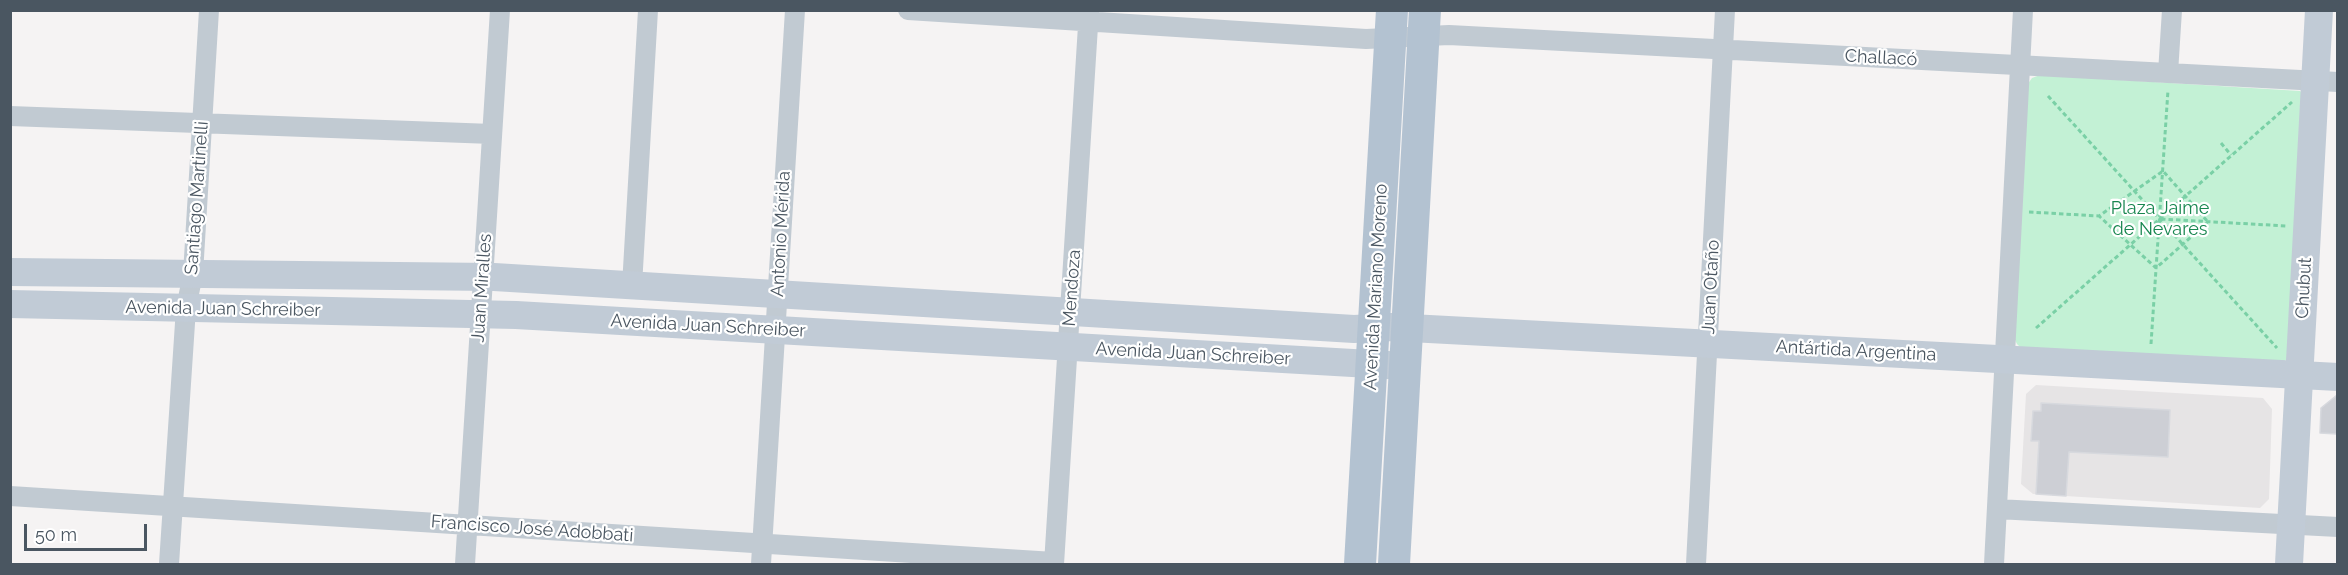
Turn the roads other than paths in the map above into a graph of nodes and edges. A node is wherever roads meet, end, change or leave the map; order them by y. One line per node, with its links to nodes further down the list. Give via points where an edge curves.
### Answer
1 (209, 10): 18 (street, Santiago Martinelli)
2 (500, 10): 19 (street, Juan Miralles)
3 (648, 10): 23 (street)
4 (795, 10): 24 (street, Antonio Mérida)
5 (908, 10): 10 (street, Challacó)
6 (1725, 10): 13 (street, Juan Otaño)
7 (2023, 10): 14 (street)
8 (2172, 10): 15 (street)
9 (2319, 10): 16 (main road, Chubut)
10 (1089, 16): 12 (street, Challacó); 27 (street, Mendoza)
11 (1425, 24): 12 (street, Challacó); 13 (street, Challacó, via 1449,35); 29 (main road, Avenida Mariano Moreno)
12 (1391, 25): 30 (main road, Avenida Mariano Moreno)
13 (1723, 50): 14 (street, Challacó); 32 (street, Juan Otaño)
14 (2020, 65): 15 (street, Challacó); 34 (street)
15 (2162, 81): 16 (street, Challacó)
16 (2317, 87): 37 (main road, Chubut)
17 (10, 116): 18 (street)
18 (202, 123): 19 (street); 21 (street, Santiago Martinelli)
19 (492, 134): 22 (street, Juan Miralles)
20 (10, 272): 21 (main road, Avenida Juan Schreiber)
21 (193, 274): 22 (main road, Avenida Juan Schreiber); 26 (street, Santiago Martinelli)
22 (483, 277): 23 (main road, Avenida Juan Schreiber); 28 (street, Juan Miralles)
23 (632, 286): 24 (main road, Avenida Juan Schreiber)
24 (778, 294): 27 (main road, Avenida Juan Schreiber); 31 (street, Antonio Mérida)
25 (10, 304): 26 (main road, Avenida Juan Schreiber)
26 (186, 308): 28 (main road, Avenida Juan Schreiber); 40 (street, Santiago Martinelli)
27 (1070, 312): 30 (main road, Avenida Juan Schreiber); 33 (street, Mendoza)
28 (481, 314): 31 (main road, Avenida Juan Schreiber); 42 (street, Juan Miralles)
29 (1407, 327): 30 (main road, Antártida Argentina); 32 (main road, Antártida Argentina); 36 (main road, Avenida Mariano Moreno)
30 (1374, 328): 35 (main road, Avenida Mariano Moreno)
31 (776, 330): 33 (main road, Avenida Juan Schreiber); 45 (street, Antonio Mérida)
32 (1708, 343): 34 (main road, Antártida Argentina); 52 (street, Juan Otaño)
33 (1068, 346): 35 (main road, Avenida Juan Schreiber); 46 (street, Mendoza)
34 (2005, 359): 37 (main road, Antártida Argentina); 41 (street)
35 (1372, 364): 36 (main road, Avenida Juan Schreiber); 50 (main road, Avenida Mariano Moreno)
36 (1405, 366): 51 (main road, Avenida Mariano Moreno)
37 (2300, 375): 38 (main road, Antártida Argentina); 43 (main road, Chubut)
38 (2337, 377)
39 (10, 495): 40 (street, Francisco José Adobbati)
40 (173, 506): 42 (street, Francisco José Adobbati); 47 (street, Santiago Martinelli)
41 (1997, 509): 43 (street); 53 (street)
42 (467, 524): 45 (street, Francisco José Adobbati); 48 (street, Juan Miralles)
43 (2292, 524): 44 (street); 54 (main road, Chubut)
44 (2337, 526)
45 (763, 543): 46 (street, Francisco José Adobbati); 49 (street, Antonio Mérida)
46 (1054, 563)
47 (169, 564)
48 (465, 564)
49 (761, 564)
50 (1360, 564)
51 (1394, 564)
52 (1696, 564)
53 (1994, 564)
54 (2289, 564)

